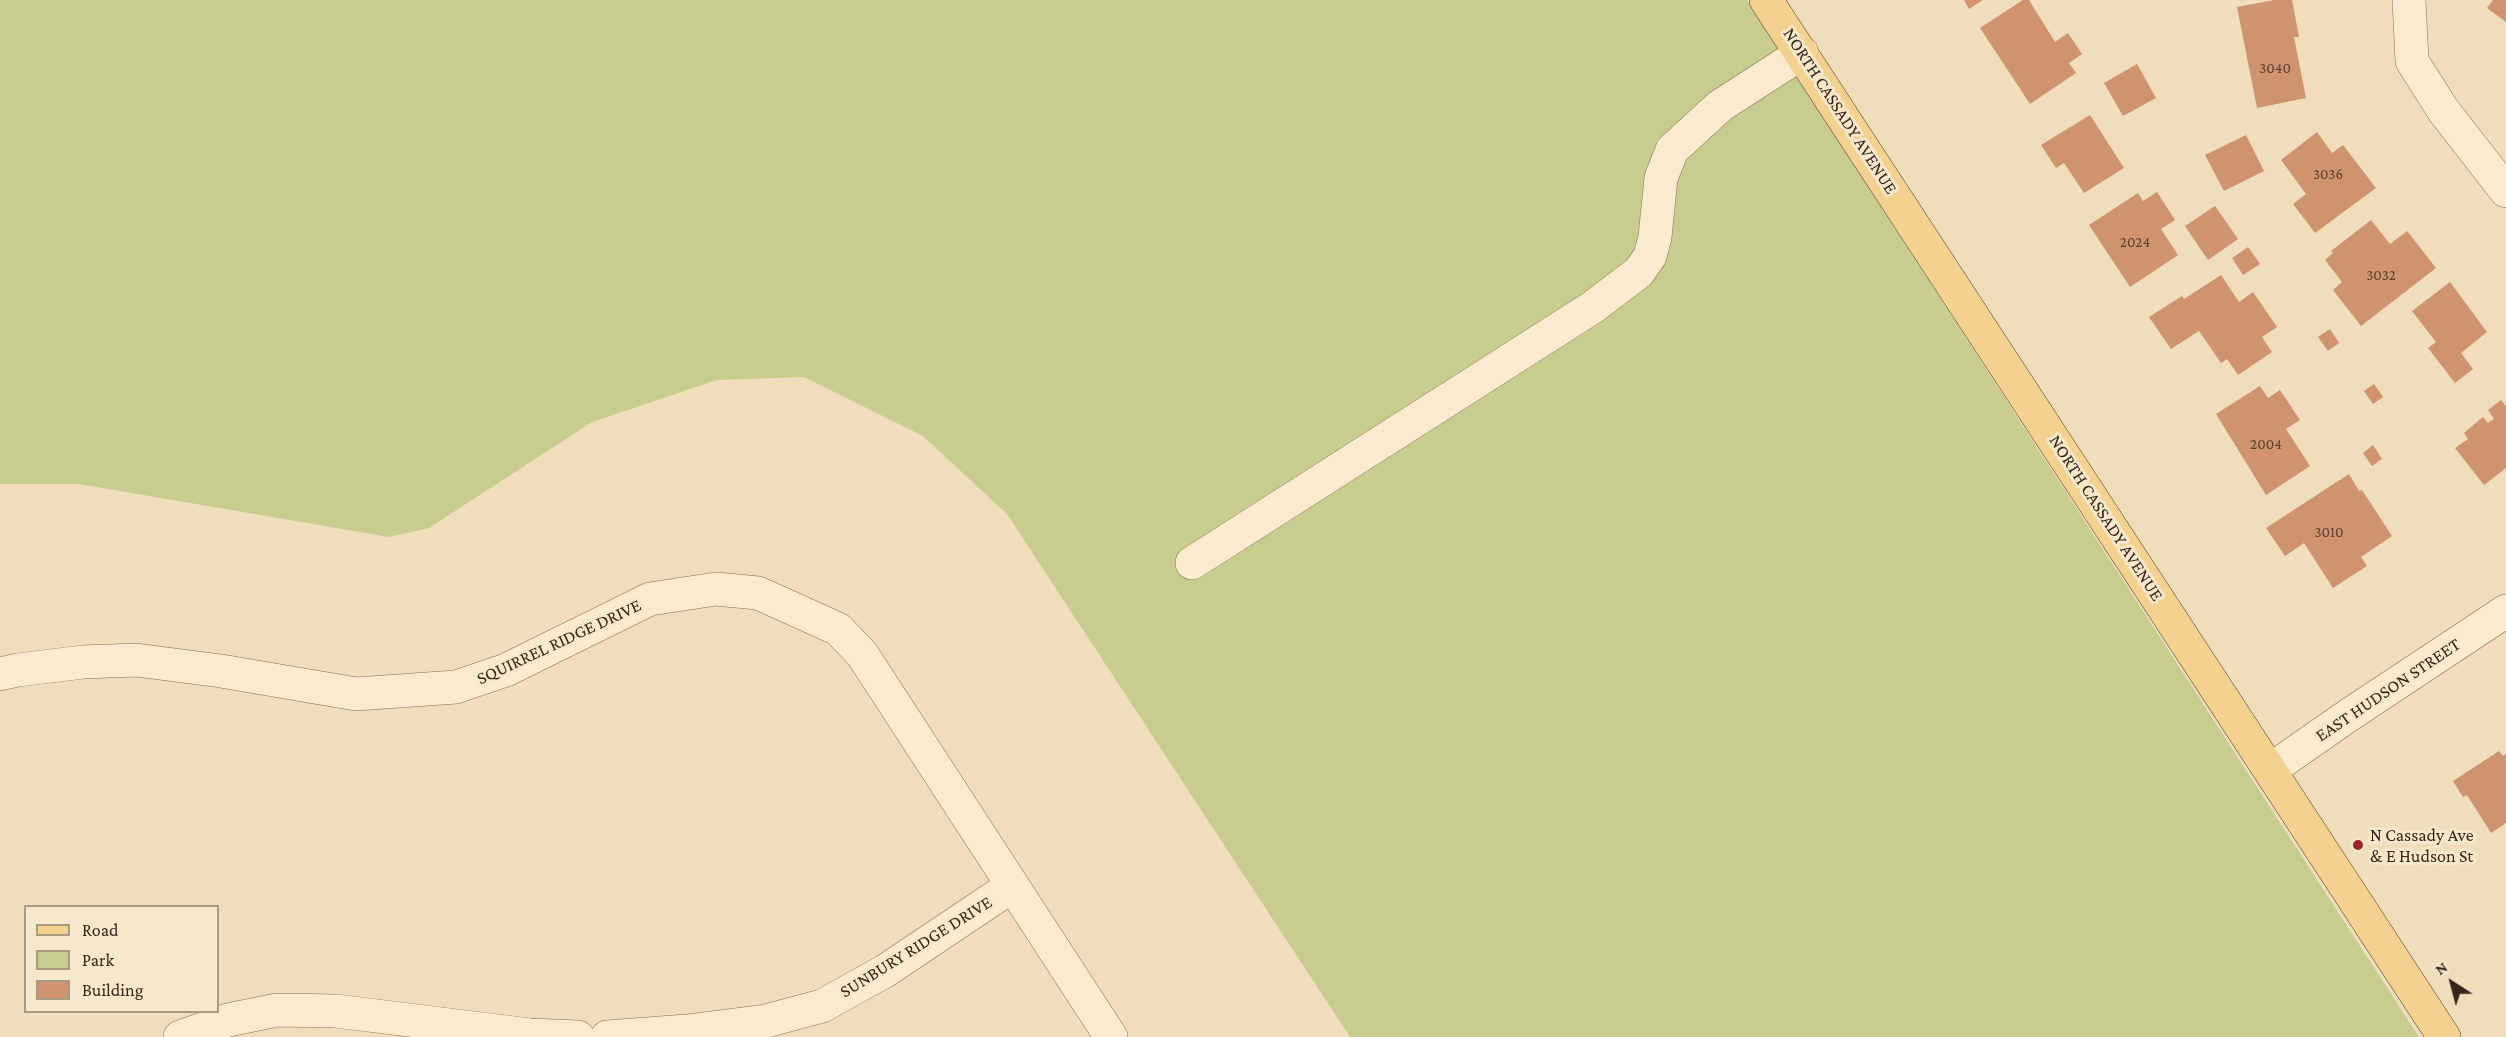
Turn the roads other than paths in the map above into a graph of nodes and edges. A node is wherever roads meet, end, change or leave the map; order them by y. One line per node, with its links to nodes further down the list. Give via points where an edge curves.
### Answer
1 (1766, 0): 3 (main road, NORTH CASSADY AVENUE)
2 (2409, 0): 4 (street, via 2412,61 2443,110)
3 (1802, 53): 5 (street, via 1720,106 1672,150 1661,177 1650,256 1640,272 1584,314); 8 (main road, NORTH CASSADY AVENUE)
4 (2506, 190)
5 (1192, 563)
6 (2506, 611): 8 (street, EAST HUDSON STREET)
7 (0, 674): 9 (street, SQUIRREL RIDGE DRIVE, via 83,662 136,660 356,694 456,687 506,670 650,598 716,589 758,593 838,629 862,654)
8 (2270, 770): 14 (main road, NORTH CASSADY AVENUE)
9 (1012, 886): 12 (street, SUNBURY RIDGE DRIVE, via 885,971 822,1006 766,1021); 13 (street, SQUIRREL RIDGE DRIVE)
10 (180, 1037): 11 (street, via 228,1020 278,1010 336,1011 530,1035)
11 (578, 1037)
12 (607, 1037)
13 (1111, 1037)
14 (2444, 1037)

